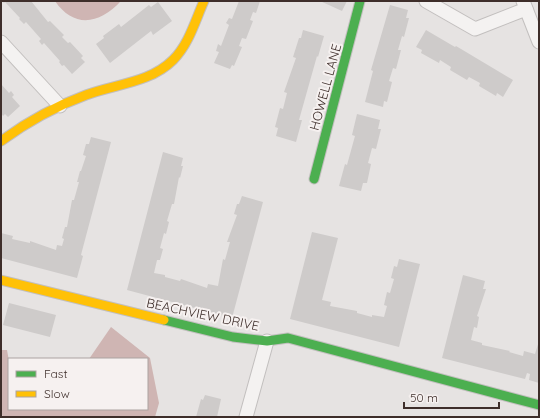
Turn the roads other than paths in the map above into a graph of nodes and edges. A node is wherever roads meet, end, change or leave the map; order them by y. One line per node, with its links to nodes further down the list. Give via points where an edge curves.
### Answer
1 (204, 1): 7 (street, via 184,45 164,68 136,81 97,91)
2 (360, 1): 9 (street, HOWELL LANE)
3 (426, 1): 4 (street, via 475,29)
4 (525, 5): 6 (street)
5 (1, 42): 7 (street)
6 (539, 42)
7 (60, 106): 8 (street)
8 (1, 141)
9 (314, 179)
10 (1, 280): 11 (street, BEACHVIEW DRIVE, via 233,337)
11 (267, 341): 12 (street, BEACHVIEW DRIVE, via 288,338); 13 (street)
12 (539, 405)
13 (246, 417)

